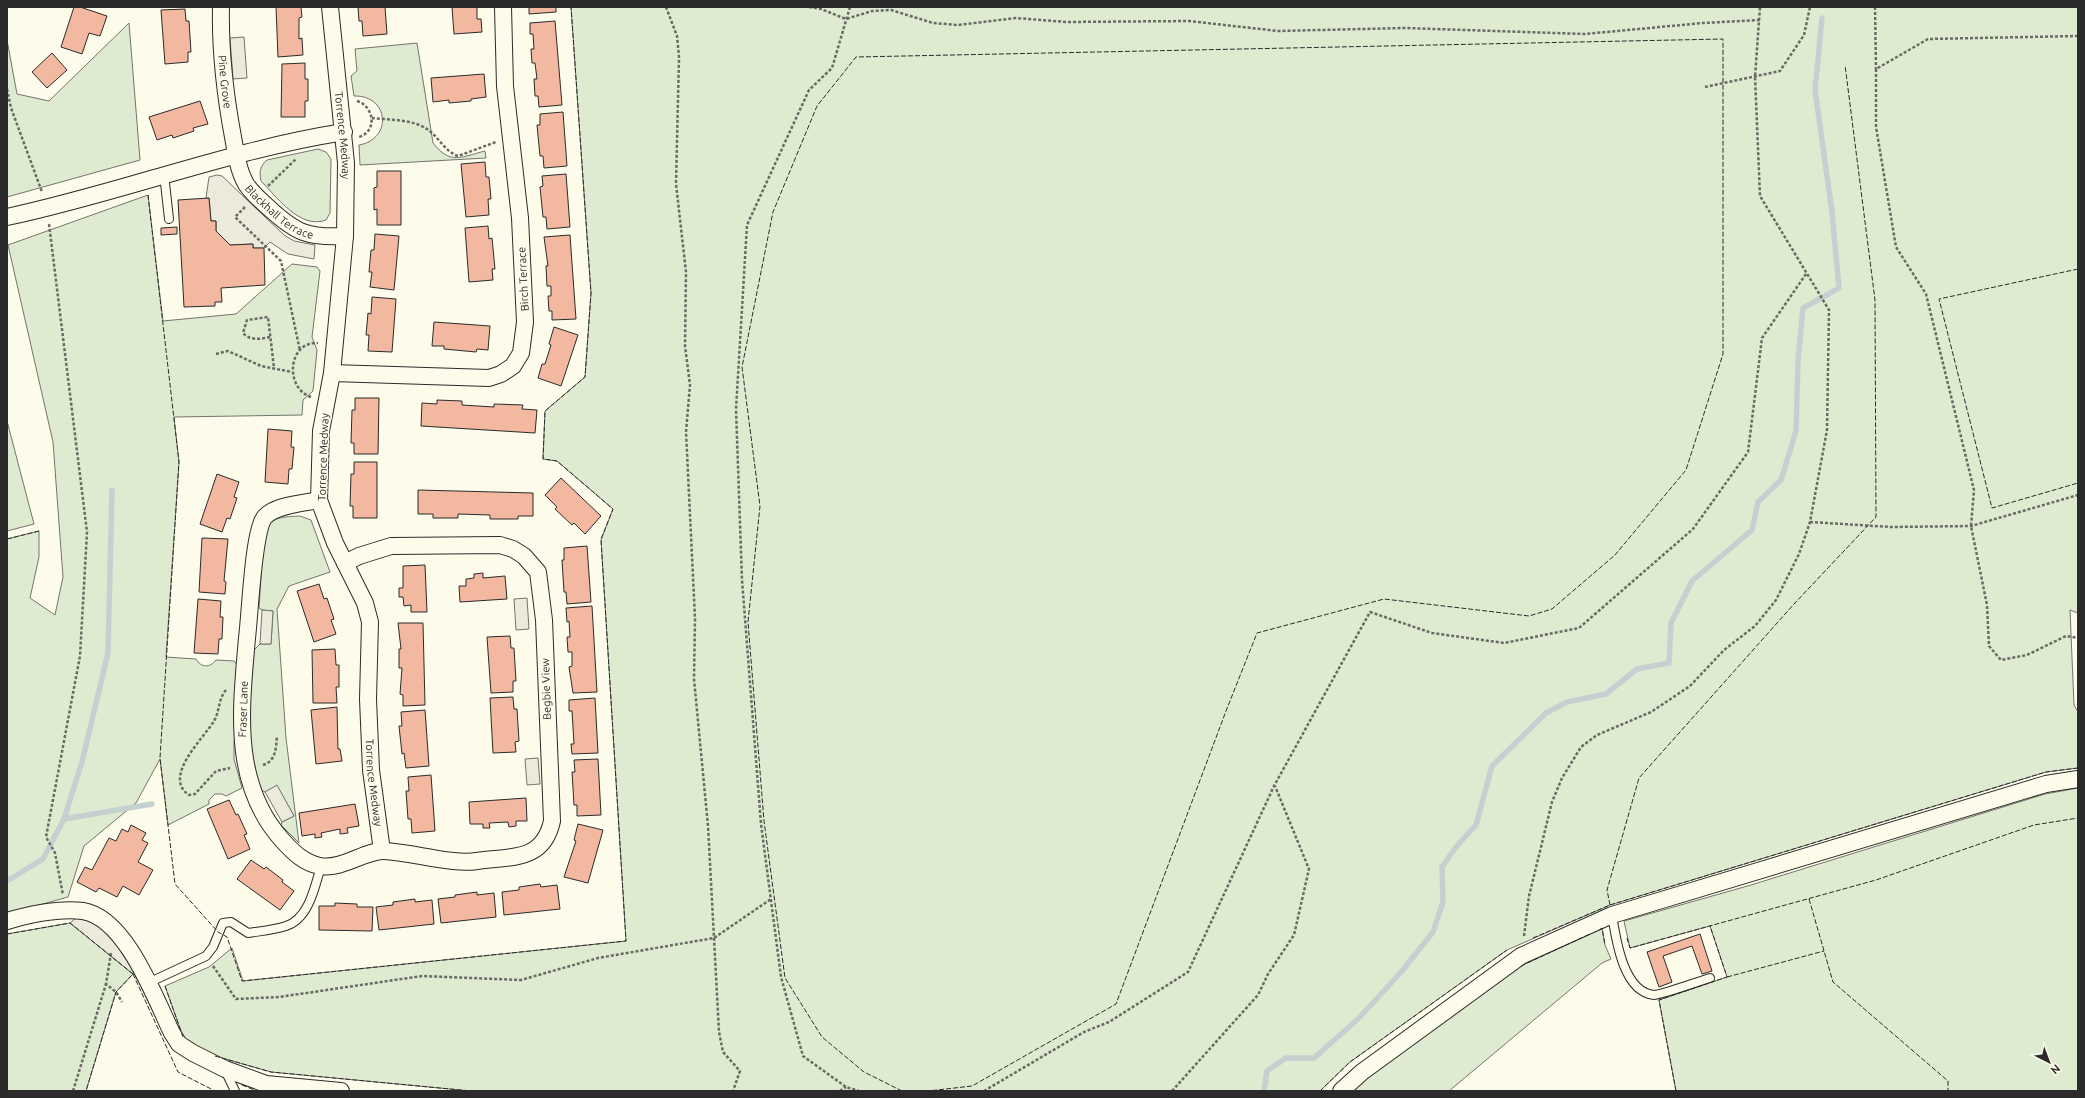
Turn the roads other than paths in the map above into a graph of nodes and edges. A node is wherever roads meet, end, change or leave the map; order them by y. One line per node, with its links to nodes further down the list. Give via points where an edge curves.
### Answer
1 (221, 7): 5 (street, Pine Grove, via 220,38 224,84)
2 (330, 7): 4 (street, Torrence Medway)
3 (504, 7): 10 (street, Birch Terrace, via 505,86 520,218 525,322 520,353 513,366 489,378)
4 (344, 132): 5 (street, via 301,138); 9 (street, Torrence Medway)
5 (237, 156): 6 (street); 9 (street, Blackhall Terrace, via 246,184 284,222 308,235)
6 (164, 174): 7 (street, via 48,208); 8 (lane)
7 (7, 217)
8 (169, 219)
9 (345, 236): 10 (street, Torrence Medway)
10 (332, 373): 11 (street, Torrence Medway, via 321,431)
11 (319, 500): 12 (street, Torrence Medway, via 335,543); 15 (street, Fraser Lane, via 271,511 263,519 256,547 245,662 242,747 245,768 265,817 294,854)
12 (346, 563): 14 (street, Torrence Medway, via 365,603 370,622 368,699 371,770); 14 (street, Begbie View, via 391,546 500,545 513,548 538,572 544,620 552,821 547,837 535,851 526,854 471,862)
13 (2078, 779): 16 (street, via 2046,784)
14 (382, 851): 15 (street, Fraser Lane, via 344,864)
15 (321, 866): 19 (lane, via 311,900 298,919 287,926 248,933 231,922 223,923 206,956)
16 (1612, 915): 18 (lane, via 1625,968 1636,988 1654,995); 23 (street, via 1521,956 1362,1072)
17 (7, 921): 19 (street, via 32,914 84,911 120,934)
18 (1710, 978)
19 (148, 983): 20 (street, via 179,1044)
20 (225, 1070): 21 (lane); 22 (street, via 266,1084)
21 (235, 1091)
22 (341, 1091)
23 (1341, 1091)

